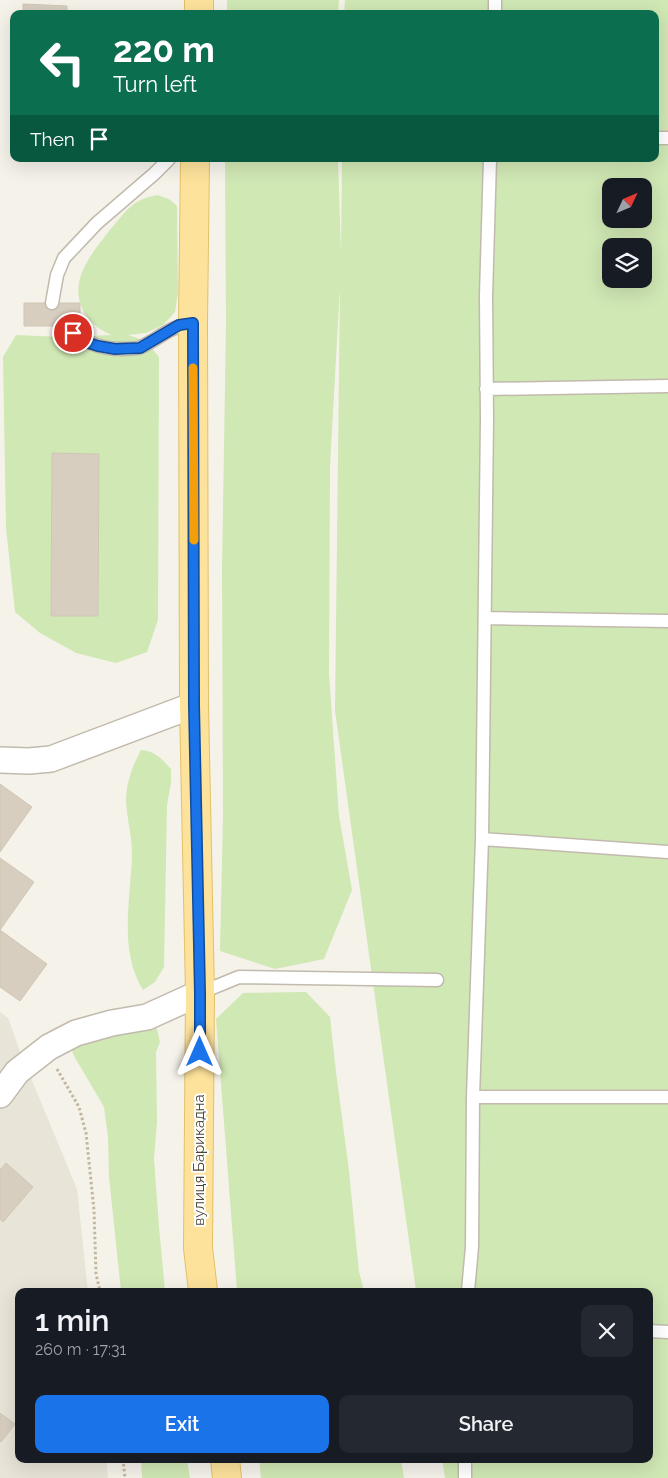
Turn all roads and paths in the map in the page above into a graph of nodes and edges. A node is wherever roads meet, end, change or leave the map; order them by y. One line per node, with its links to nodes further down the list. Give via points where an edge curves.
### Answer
1 (167, 162): 4 (lane, via 97,223 64,258)
2 (195, 162): 5 (main road, вулиця Барикадна)
3 (490, 162): 8 (lane)
4 (52, 303)
5 (193, 323): 6 (lane, via 179,325 140,348 115,349 83,341); 11 (main road, вулиця Барикадна)
6 (62, 326)
7 (668, 386): 8 (lane)
8 (486, 389): 9 (lane)
9 (485, 618): 10 (lane); 13 (lane)
10 (668, 621)
11 (194, 705): 12 (street, via 51,758); 16 (main road, вулиця Барикадна)
12 (0, 760)
13 (482, 840): 14 (lane); 19 (lane)
14 (668, 852)
15 (437, 980): 16 (lane, via 239,977)
16 (200, 993): 17 (street, via 147,1017 76,1033); 22 (main road, вулиця Барикадна, via 198,1248)
17 (49, 1047): 18 (street, via 17,1072); 21 (path, via 56,1068 79,1107 86,1133)
18 (0, 1095)
19 (474, 1096): 20 (lane); 23 (lane, via 472,1247)
20 (668, 1097)
21 (99, 1288)
22 (203, 1288)
23 (468, 1288)
24 (653, 1331): 25 (lane)
25 (668, 1332)
26 (123, 1463): 29 (path)
27 (225, 1463): 30 (main road)
28 (465, 1463): 31 (lane)
29 (125, 1478)
30 (227, 1478)
31 (465, 1478)

